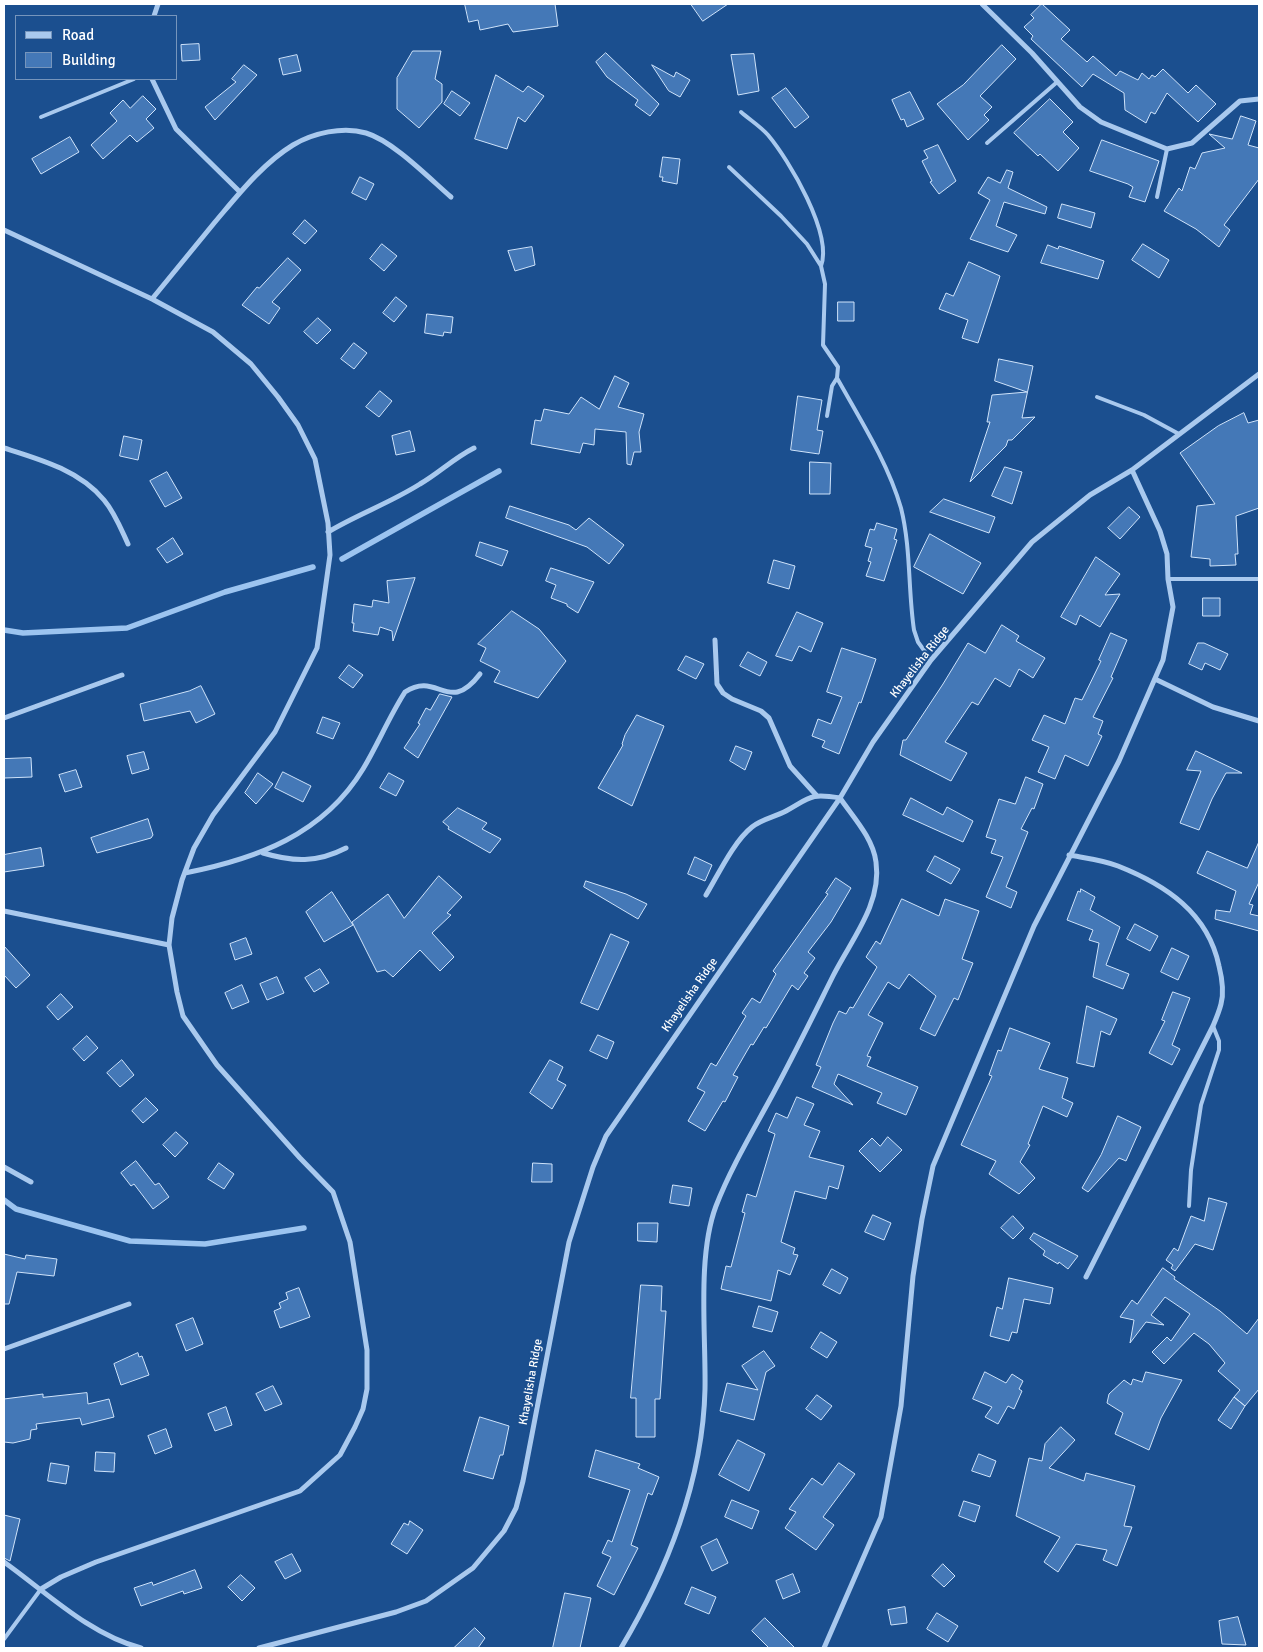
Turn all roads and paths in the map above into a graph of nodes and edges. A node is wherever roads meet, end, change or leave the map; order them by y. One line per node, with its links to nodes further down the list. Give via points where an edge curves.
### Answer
1 (982, 4): 4 (street, via 1032,53)
2 (132, 80): 7 (lane)
3 (152, 80): 11 (street, via 176,129)
4 (1056, 83): 8 (lane); 9 (street, via 1101,122)
5 (1259, 99): 9 (street, via 1240,101 1192,143)
6 (741, 112): 15 (lane, via 766,134 803,190 820,231 825,256)
7 (41, 117)
8 (987, 143)
9 (1167, 149): 13 (lane)
10 (729, 167): 15 (lane, via 781,216)
11 (240, 192): 12 (street, via 293,145 310,136 348,130 367,133 393,148); 16 (street)
12 (451, 197)
13 (1157, 197)
14 (4, 230): 16 (street)
15 (821, 266): 18 (lane, via 825,284 823,345 838,367)
16 (152, 299): 25 (street, via 213,332 250,364 278,397 298,425 315,459)
17 (1259, 374): 21 (street, Khayelisha Ridge)
18 (837, 378): 20 (lane, via 832,386); 30 (lane, via 875,448 900,507 907,546 914,630)
19 (1097, 397): 21 (lane, via 1144,415)
20 (827, 416)
21 (1179, 434): 24 (street, Khayelisha Ridge)
22 (4, 448): 26 (street, via 60,468 87,484 105,500)
23 (474, 448): 25 (street, via 421,484)
24 (1132, 470): 27 (street, via 1160,531 1167,554); 30 (street, Khayelisha Ridge, via 1090,495 1032,542)
25 (328, 532): 41 (street, via 330,555 317,648 274,732 213,815 194,848)
26 (128, 544)
27 (1168, 579): 28 (lane); 33 (street, via 1173,607 1163,660)
28 (1259, 579)
29 (715, 640): 36 (street, via 717,684 732,699 761,711 769,718 790,766)
30 (931, 660): 37 (street, Khayelisha Ridge, via 873,742)
31 (480, 674): 39 (street, via 458,692 446,693 425,684 405,692 363,769 349,788 308,827)
32 (122, 675): 34 (street)
33 (1155, 679): 35 (street, via 1212,707); 40 (street, via 1119,761)
34 (4, 718)
35 (1259, 721)
36 (817, 796): 37 (street); 42 (street, via 808,796 787,811 750,829)
37 (840, 798): 56 (street, Khayelisha Ridge, via 606,1136 569,1242 523,1481 516,1508 504,1530 473,1568 426,1601); 57 (street, via 868,841 876,860 876,881 860,931 834,974 715,1207 704,1276 705,1391 689,1495 646,1605)
38 (346, 848): 39 (street, via 319,859 304,860)
39 (262, 852): 41 (street, via 223,866)
40 (1069, 855): 45 (street, via 1116,866 1163,887 1201,922 1217,956 1222,979 1222,1003); 58 (street, via 1034,926 933,1166 913,1276 901,1406 881,1516)
41 (185, 873): 44 (street, via 172,918)
42 (706, 895)
43 (4, 910): 44 (street)
44 (169, 945): 53 (street, via 183,1016 217,1065 333,1192 352,1251 367,1350 368,1389 363,1409 340,1455 300,1491 96,1562)
45 (1213, 1026): 48 (lane, via 1219,1050 1201,1105); 49 (street)
46 (4, 1167): 47 (street)
47 (31, 1182)
48 (1189, 1206)
49 (1086, 1277)
50 (129, 1304): 51 (street)
51 (4, 1350)
52 (4, 1562): 53 (street)
53 (41, 1589): 54 (lane); 55 (street, via 91,1626)
54 (4, 1639)
55 (141, 1648)
56 (259, 1648)
57 (621, 1648)
58 (824, 1648)

